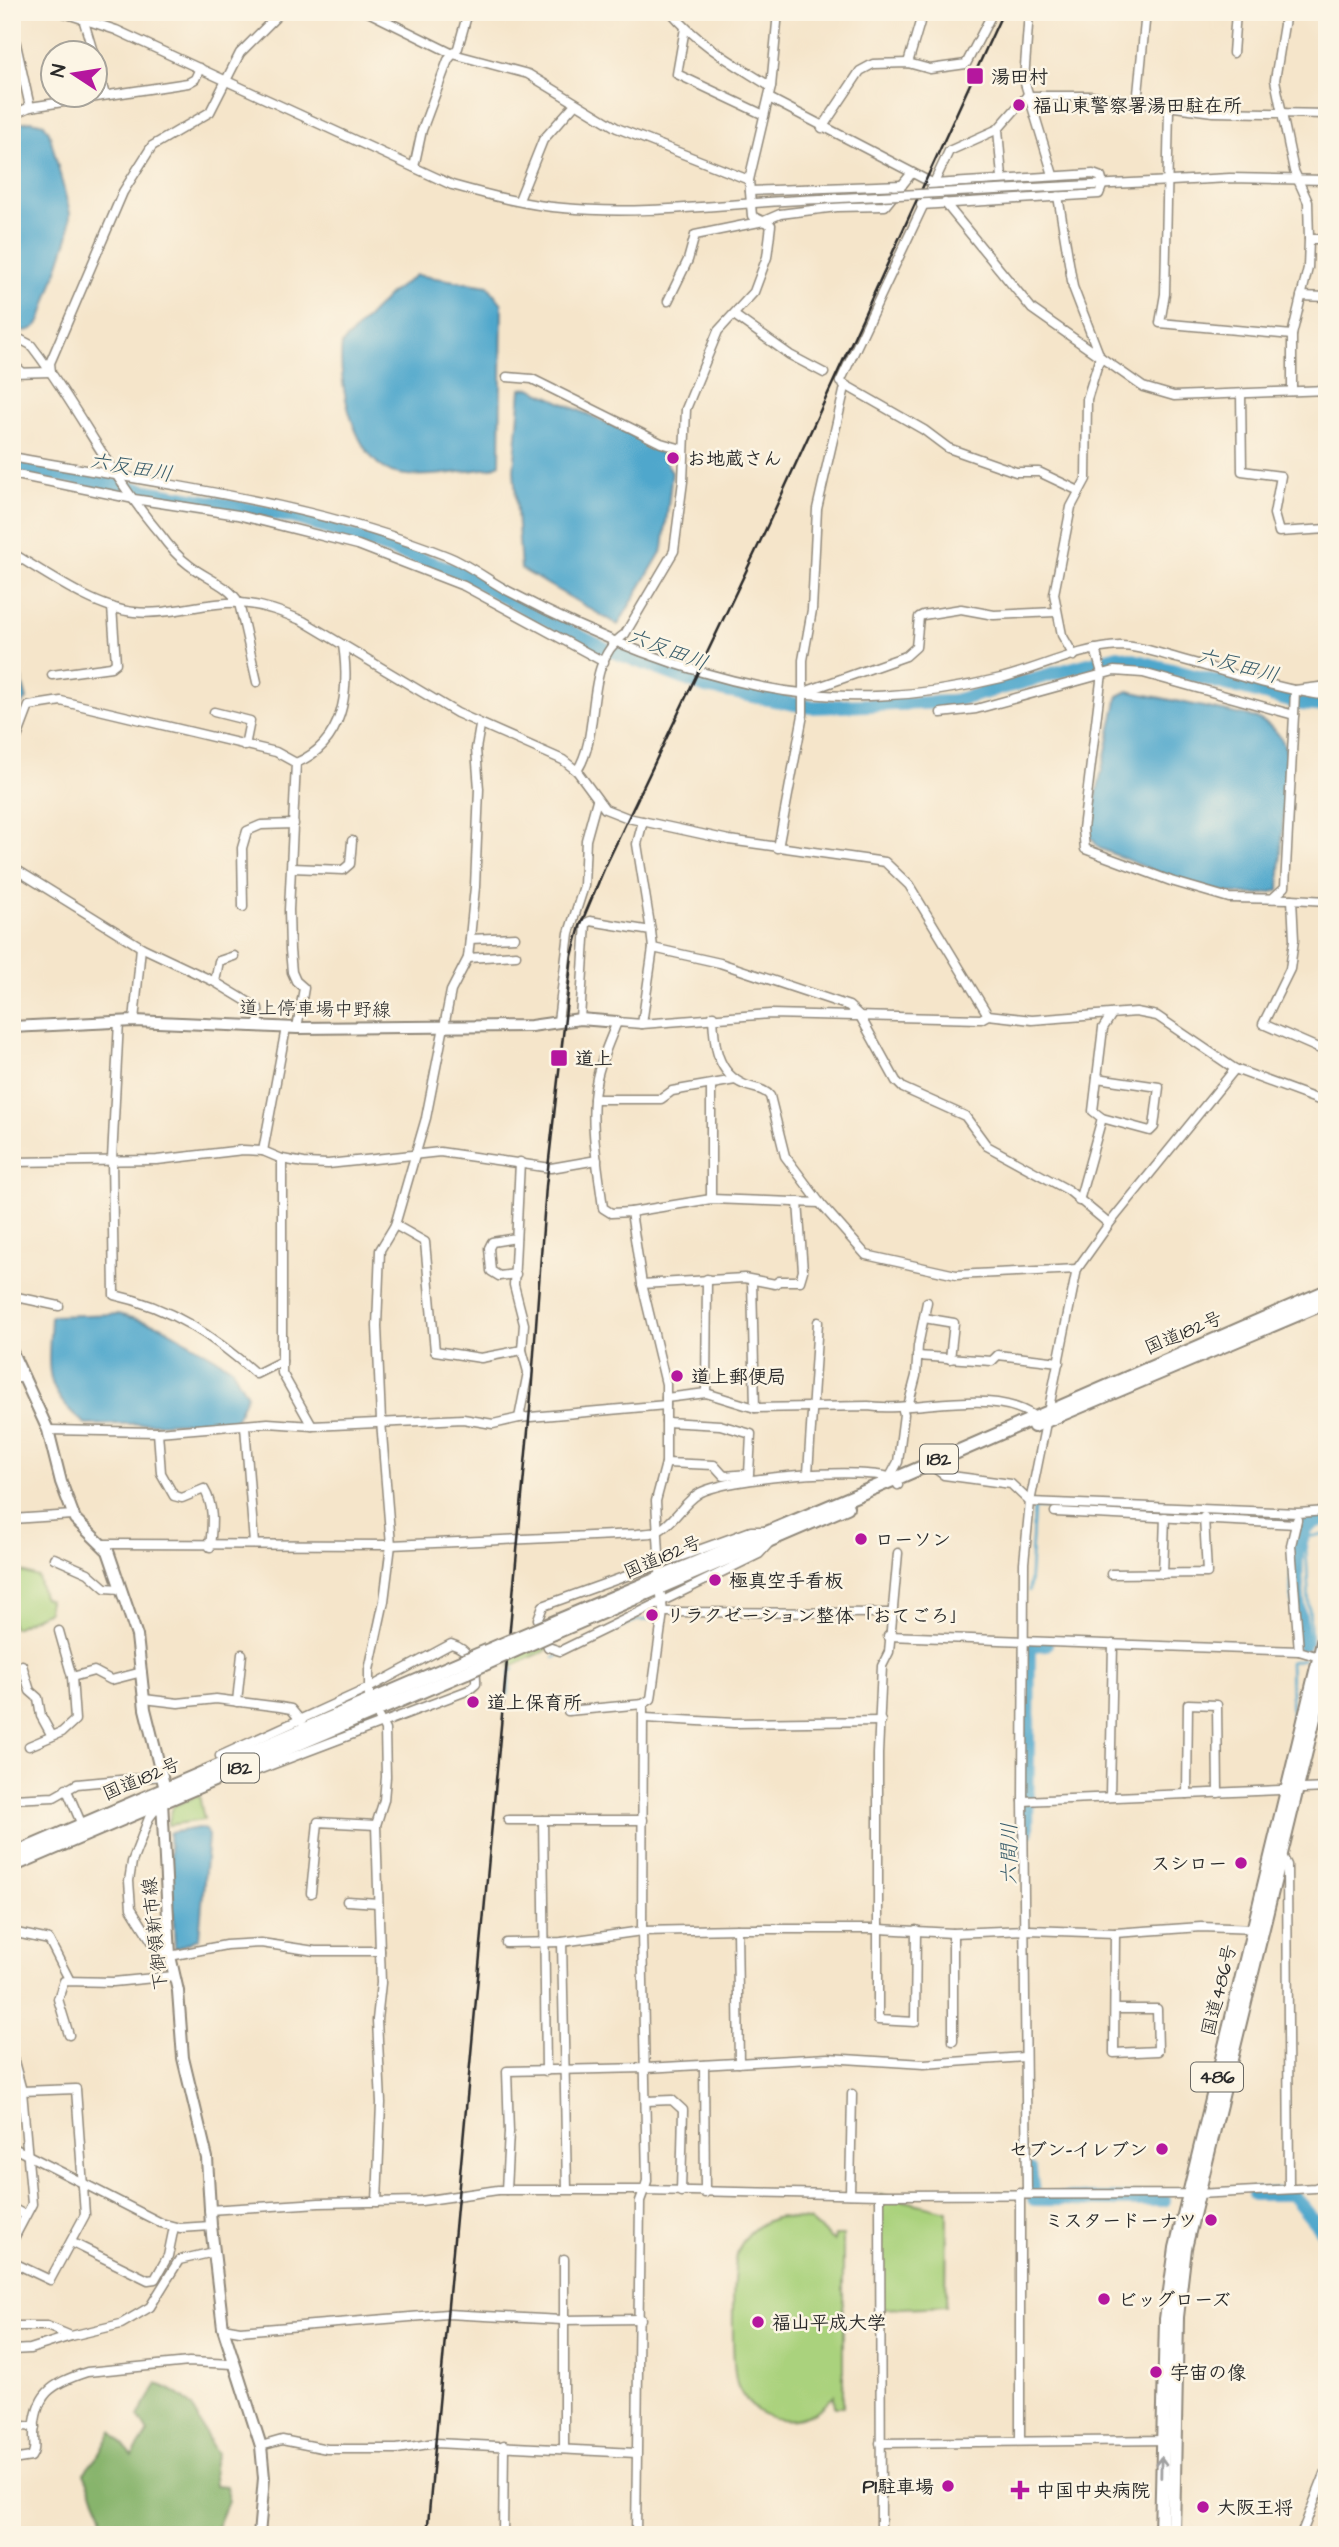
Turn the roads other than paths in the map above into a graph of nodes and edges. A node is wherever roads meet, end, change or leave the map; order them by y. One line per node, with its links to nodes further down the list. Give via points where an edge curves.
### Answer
1 (61, 12): 13 (street)
2 (281, 12): 21 (street, via 240,53)
3 (368, 12): 18 (street)
4 (468, 12): 18 (street)
5 (671, 12): 15 (street)
6 (778, 12): 22 (street)
7 (923, 12): 19 (street)
8 (993, 12): 19 (street, via 966,64 930,69)
9 (1028, 12): 24 (street)
10 (1146, 12): 27 (street)
11 (1236, 12): 17 (street)
12 (1286, 12): 31 (street, via 1275,80)
13 (82, 15): 16 (street); 20 (street)
14 (12, 26): 29 (street)
15 (685, 29): 22 (street); 34 (street, via 677,74)
16 (89, 38)
17 (1233, 53)
18 (453, 54): 26 (street, via 528,74); 37 (street, via 422,130)
19 (908, 64): 35 (street, via 873,64 860,71)
20 (200, 68): 21 (street); 23 (street, via 188,83)
21 (225, 81): 37 (street); 66 (street, via 210,112 161,138 122,192 50,363)
22 (771, 87): 25 (street)
23 (108, 95)
24 (1027, 96): 27 (street, via 1090,96); 36 (street); 39 (street)
25 (769, 98): 34 (street); 35 (street)
26 (575, 104): 41 (street, via 630,134); 50 (street, via 543,140)
27 (1137, 104): 30 (street)
28 (38, 106): 29 (street)
29 (30, 107): 33 (street)
30 (1169, 109): 31 (street); 44 (street)
31 (1281, 113): 32 (street); 42 (street)
32 (1327, 114)
33 (12, 115)
34 (764, 115): 41 (street)
35 (822, 128): 38 (street)
36 (998, 129): 40 (street); 45 (street, via 949,151)
37 (414, 167): 50 (street, via 452,185)
38 (911, 174): 45 (street); 47 (street)
39 (1053, 175): 40 (street); 46 (street, via 1093,174 1101,177)
40 (1002, 178): 45 (street)
41 (749, 180): 48 (street)
42 (1298, 180): 43 (street); 44 (street); 55 (street, via 1308,202)
43 (1327, 180)
44 (1168, 181): 46 (street); 62 (street, via 1160,323)
45 (934, 184): 53 (street)
46 (1103, 184): 49 (street, via 1099,194); 51 (street, bridge)
47 (902, 185): 48 (street); 54 (street, via 885,206 780,214)
48 (750, 191): 51 (street)
49 (1058, 196): 52 (street); 63 (street, via 1073,287)
50 (519, 200): 51 (street, via 562,208 614,209)
51 (751, 202): 54 (street, via 752,216)
52 (944, 203): 53 (street); 63 (street, via 1032,309)
53 (921, 205): 69 (street, via 840,382)
54 (764, 221): 59 (street, via 695,235); 60 (street, via 772,230 767,257 754,292)
55 (1309, 239): 56 (street); 57 (street)
56 (1327, 239)
57 (1301, 296): 58 (street); 62 (street)
58 (1327, 297)
59 (668, 301)
60 (734, 315): 67 (street); 73 (street, via 718,331 699,373 686,408)
61 (12, 335): 66 (street, via 32,345)
62 (1292, 335): 71 (street)
63 (1100, 357): 72 (street, via 1157,392 1174,396); 77 (street, via 1087,399 1088,464)
64 (12, 363): 65 (street)
65 (17, 372): 66 (street)
66 (51, 372): 76 (street)
67 (824, 373)
68 (507, 377): 73 (street, via 532,379)
69 (845, 387): 77 (street, via 948,448 1016,472 1039,472); 93 (street, via 817,509)
70 (1327, 390): 71 (street)
71 (1292, 391): 72 (street)
72 (1241, 394): 79 (street, via 1242,471 1281,476 1274,514 1279,532)
73 (682, 449): 84 (street, via 674,551 625,634)
74 (12, 457): 76 (street)
75 (12, 474): 78 (street)
76 (118, 478): 78 (street); 84 (street, via 275,504 401,540 450,557 513,593)
77 (1079, 491): 83 (street, via 1071,507 1054,594)
78 (133, 498): 81 (street, via 187,564 233,592); 88 (street, via 237,515 358,545 464,586)
79 (1327, 529)
80 (12, 554): 82 (street)
81 (239, 603): 82 (street, via 153,613); 85 (street, via 274,608); 91 (street)
82 (112, 607): 90 (street, via 117,663)
83 (1055, 612): 87 (street); 93 (street, via 1003,615 961,609 923,615 916,647 905,656)
84 (616, 641): 88 (street); 93 (street, via 699,673)
85 (343, 646): 99 (street); 102 (street, via 348,679 343,715 314,756)
86 (1096, 651): 87 (street); 89 (street); 94 (street, via 1141,648)
87 (1074, 656): 93 (street, via 1002,678 929,691 861,696)
88 (604, 661): 103 (street, via 584,759)
89 (1101, 671): 97 (street, via 976,709); 98 (street, via 1143,673); 111 (street, via 1083,829 1085,849 1205,892 1229,898)
90 (52, 675)
91 (257, 682)
92 (1327, 686): 94 (street)
93 (804, 692): 108 (street)
94 (1295, 692): 95 (street); 98 (street)
95 (1327, 696)
96 (214, 712): 100 (street, via 250,721)
97 (941, 713)
98 (1294, 713): 111 (street, via 1285,887)
99 (480, 726): 103 (street, via 563,760); 117 (street)
100 (245, 746): 101 (street, via 61,701 29,706); 102 (street, via 276,752)
101 (12, 751)
102 (296, 763): 106 (street)
103 (577, 771): 104 (street)
104 (597, 800): 105 (street, via 606,809); 129 (street, via 586,840 583,886 569,933)
105 (643, 821): 108 (street); 115 (street, via 637,844)
106 (293, 824): 110 (street); 114 (street, via 261,825 247,831 242,848)
107 (352, 841): 110 (street, via 350,864 344,870)
108 (778, 848): 125 (street, via 835,853 892,867 909,885)
109 (12, 867): 118 (street)
110 (292, 868): 138 (street, via 292,972 305,996)
111 (1273, 898): 112 (street)
112 (1292, 899): 113 (street); 139 (street, via 1290,969 1263,1024)
113 (1327, 901)
114 (243, 907)
115 (651, 932): 119 (street); 128 (street, via 586,923)
116 (515, 937): 117 (street)
117 (470, 939): 122 (street)
118 (141, 947): 123 (street); 131 (street)
119 (653, 948): 127 (street, via 770,978 849,1006); 133 (street)
120 (234, 956): 123 (street, via 219,961)
121 (516, 956): 122 (street)
122 (468, 958): 137 (street, via 451,991)
123 (215, 982): 134 (street, via 258,1009)
124 (1112, 1014): 125 (street, via 1031,1020); 140 (street, via 1157,1016); 141 (street, via 1103,1028)
125 (988, 1015): 127 (street, via 981,1019)
126 (713, 1016): 127 (street); 133 (street); 142 (street, via 718,1056)
127 (860, 1016): 155 (street, via 903,1088 958,1111 987,1146 1053,1181)
128 (580, 1019): 129 (main road, 道上停車場中野線); 132 (main road, 道上停車場中野線)
129 (558, 1020): 137 (main road, 道上停車場中野線, via 531,1026)
130 (119, 1021): 131 (main road, 道上停車場中野線); 136 (main road, 道上停車場中野線); 149 (street)
131 (134, 1021): 134 (main road, 道上停車場中野線)
132 (617, 1022): 133 (street); 144 (street)
133 (642, 1024)
134 (259, 1025): 138 (main road, 道上停車場中野線)
135 (1327, 1025): 139 (street)
136 (12, 1027)
137 (441, 1027): 138 (main road, 道上停車場中野線); 148 (street)
138 (292, 1028): 147 (street)
139 (1325, 1051)
140 (1236, 1069): 145 (street); 159 (street)
141 (1097, 1078): 146 (street, via 1093,1111); 146 (street, via 1158,1087 1150,1131)
142 (735, 1080): 143 (street); 157 (street, via 771,1096 785,1156)
143 (711, 1087): 144 (street, via 672,1091 661,1099); 154 (street)
144 (594, 1099): 151 (street)
145 (1327, 1102)
146 (1102, 1118): 155 (street)
147 (263, 1151): 149 (street); 150 (street)
148 (416, 1153): 150 (street, via 328,1164); 153 (street); 160 (street)
149 (112, 1159): 152 (street); 178 (street, via 114,1295 174,1314 222,1343 256,1374)
150 (282, 1159): 178 (street)
151 (597, 1160): 153 (street, via 551,1168); 158 (street, via 603,1208 611,1213)
152 (12, 1162)
153 (520, 1162): 161 (street)
154 (711, 1199): 156 (street); 158 (street)
155 (1079, 1201): 159 (street)
156 (798, 1202): 157 (street); 165 (street, via 800,1282)
157 (820, 1203): 162 (street, via 866,1255 956,1275)
158 (631, 1212): 166 (street)
159 (1109, 1224): 162 (street)
160 (395, 1225): 174 (street, via 425,1242 435,1351 481,1358); 189 (street, via 380,1250)
161 (516, 1238): 163 (street); 163 (street, via 492,1242 489,1248 491,1271 499,1276)
162 (1077, 1269): 179 (street)
163 (516, 1274): 174 (street, via 517,1304 524,1324)
164 (707, 1279): 165 (street); 166 (street); 182 (street)
165 (752, 1281): 186 (street)
166 (642, 1284): 183 (street, via 664,1369)
167 (1327, 1291): 187 (highway, 国道182号 / 182)
168 (12, 1296): 171 (street)
169 (927, 1302): 172 (street)
170 (1327, 1303): 187 (highway, 国道182号 / 182)
171 (59, 1306)
172 (924, 1318): 176 (street); 177 (street, via 954,1323)
173 (818, 1322): 185 (street)
174 (522, 1350): 188 (street, via 528,1372)
175 (12, 1352): 180 (main road, 下御領新市線)
176 (917, 1356): 177 (street); 184 (street, via 916,1376)
177 (950, 1359): 179 (street, via 992,1361 998,1355)
178 (282, 1361): 192 (street, via 282,1373)
179 (1059, 1362): 187 (street)
180 (25, 1377): 181 (street); 193 (main road, 下御領新市線)
181 (12, 1379)
182 (706, 1393): 183 (street); 186 (street)
183 (666, 1401): 188 (street); 190 (street)
184 (905, 1407): 185 (street); 187 (street, via 949,1401 1022,1408); 198 (street)
185 (811, 1408): 186 (street); 197 (street)
186 (755, 1409)
187 (1044, 1416): 196 (highway, 国道182号 / 182); 198 (highway, 国道182号 / 182); 199 (street)
188 (519, 1418): 189 (street, via 494,1424 463,1419)
189 (381, 1421): 192 (street); 210 (street)
190 (666, 1422): 195 (street); 195 (street, via 720,1425 751,1434 749,1474 724,1476 714,1465)
191 (245, 1426): 192 (street); 194 (street); 209 (street)
192 (312, 1426)
193 (48, 1430): 194 (street); 202 (main road, 下御領新市線)
194 (158, 1432): 211 (street, via 161,1473 174,1496 181,1498 204,1489 208,1496 213,1521)
195 (666, 1463): 206 (street, via 656,1502)
196 (936, 1469): 198 (highway, 国道182号 / 182); 199 (street, via 944,1475 1011,1485)
197 (808, 1474): 198 (street, via 879,1473); 206 (street, via 724,1483 696,1494)
198 (894, 1480): 207 (highway, 国道182号 / 182)
199 (1030, 1502): 201 (street, via 1060,1510); 224 (street)
200 (1327, 1511): 205 (street)
201 (1164, 1514): 203 (street); 216 (street)
202 (74, 1515): 204 (street); 208 (main road, 下御領新市線)
203 (1204, 1515): 205 (street); 216 (street, via 1206,1573)
204 (12, 1519)
205 (1297, 1519): 226 (street, via 1291,1545)
206 (658, 1531): 210 (street); 214 (street)
207 (769, 1536): 214 (street, via 751,1531); 218 (street, via 760,1554); 245 (highway, 国道182号 / 182, bridge)
208 (101, 1544): 211 (street); 217 (main road, 下御領新市線, via 108,1551)
209 (254, 1544): 210 (street); 211 (street)
210 (391, 1545): 232 (street)
211 (210, 1547)
212 (898, 1553): 220 (street)
213 (54, 1558): 217 (street, via 88,1573 105,1588)
214 (660, 1568): 218 (street, via 543,1606 538,1619 548,1647 560,1651)
215 (1111, 1574): 216 (street)
216 (1163, 1574)
217 (119, 1589): 230 (main road, 下御領新市線, via 136,1636)
218 (662, 1598): 219 (street)
219 (663, 1612): 220 (street); 235 (street, via 651,1699)
220 (891, 1612): 223 (street)
221 (1327, 1626): 228 (highway, 国道486号 / 486)
222 (59, 1630): 231 (street)
223 (888, 1636): 224 (street); 240 (street, via 889,1652 882,1666)
224 (1024, 1641): 225 (street); 254 (street)
225 (1113, 1644): 226 (street); 252 (street)
226 (1299, 1651): 228 (street)
227 (242, 1654): 234 (street)
228 (1323, 1661): 246 (highway, 国道486号 / 486)
229 (22, 1665): 241 (street)
230 (142, 1671): 231 (street, via 111,1680 94,1671); 233 (main road, 下御領新市線)
231 (72, 1676): 241 (street, via 75,1720)
232 (368, 1693): 238 (street, via 451,1644 463,1647 477,1673 476,1684 469,1690); 239 (street)
233 (144, 1699): 234 (street); 249 (main road, 下御領新市線)
234 (237, 1702): 239 (street, via 291,1709)
235 (643, 1704): 236 (street); 237 (street)
236 (568, 1711)
237 (645, 1718): 240 (street, via 734,1723); 257 (street)
238 (380, 1719): 244 (street); 259 (street, via 385,1730 386,1777)
239 (301, 1721): 243 (street)
240 (881, 1721): 268 (street, via 876,1829)
241 (52, 1736): 242 (street)
242 (29, 1746)
243 (220, 1756): 245 (highway)
244 (250, 1773): 245 (highway)
245 (213, 1774): 249 (highway, 国道182号 / 182)
246 (1291, 1787): 248 (street); 250 (street); 260 (highway, 国道486号 / 486); 266 (highway, 国道486号 / 486)
247 (66, 1788): 249 (street, via 77,1784); 253 (street, via 54,1797); 258 (street)
248 (1327, 1788)
249 (163, 1789): 258 (highway, 国道182号 / 182); 262 (highway, 国道182号 / 182); 279 (main road, 下御領新市線); 279 (street, via 132,1862 129,1881 131,1908 137,1919 158,1951)
250 (1218, 1793): 251 (street); 251 (street, via 1217,1705 1188,1704)
251 (1187, 1794): 252 (street)
252 (1110, 1796): 254 (street)
253 (12, 1799)
254 (1026, 1801): 270 (street)
255 (508, 1820): 256 (street)
256 (543, 1820): 257 (street); 275 (street)
257 (643, 1821): 271 (street)
258 (82, 1825): 261 (highway, 国道182号 / 182)
259 (376, 1825): 263 (street, via 318,1822); 265 (street)
260 (1280, 1854): 266 (highway, 国道486号 / 486); 300 (street, via 1287,1865)
261 (12, 1855)
262 (12, 1866)
263 (311, 1893)
264 (347, 1901): 265 (street)
265 (379, 1903): 278 (street)
266 (1257, 1928): 274 (street); 307 (highway, 国道486号 / 486)
267 (737, 1929): 268 (street); 271 (street); 287 (street)
268 (879, 1929): 269 (street); 269 (street, via 878,2020 915,2022)
269 (916, 1930): 273 (street)
270 (1026, 1930): 273 (street); 274 (street); 286 (street)
271 (642, 1931): 276 (street); 289 (street)
272 (12, 1932): 281 (street, via 49,1940)
273 (953, 1933): 284 (street)
274 (1115, 1933): 282 (street)
275 (545, 1941): 276 (street); 277 (street); 290 (street)
276 (562, 1942): 291 (street)
277 (506, 1943)
278 (380, 1951): 279 (street, via 315,1951 261,1943); 310 (street)
279 (170, 1956): 280 (main road, 下御領新市線)
280 (174, 1976): 281 (street, via 113,1982); 312 (main road, 下御領新市線, via 183,2058 207,2158)
281 (69, 1979): 283 (street, via 58,1999)
282 (1115, 2008): 282 (street, via 1114,2053 1158,2051 1157,2009)
283 (69, 2035)
284 (953, 2041)
285 (12, 2054): 293 (street)
286 (1024, 2057): 287 (street, via 924,2064 828,2058); 306 (street)
287 (739, 2063): 288 (street)
288 (704, 2065): 289 (street); 305 (street)
289 (646, 2068): 291 (street); 295 (street)
290 (546, 2071): 291 (street); 302 (street, via 507,2071)
291 (564, 2071): 301 (street)
292 (12, 2087): 293 (street)
293 (22, 2091): 297 (street); 298 (street, via 76,2089)
294 (852, 2094): 308 (street)
295 (647, 2101): 303 (street); 304 (street, via 672,2100 683,2109)
296 (12, 2147): 297 (street)
297 (28, 2154): 298 (street); 313 (street, via 32,2204)
298 (83, 2183): 315 (street); 317 (street, via 85,2215)
299 (1327, 2183): 300 (street)
300 (1289, 2188): 307 (street)
301 (567, 2189): 302 (street); 303 (street)
302 (506, 2190): 310 (street)
303 (644, 2190): 304 (street); 321 (street, via 640,2201)
304 (681, 2192): 305 (street)
305 (705, 2193): 308 (street)
306 (1023, 2193): 307 (street); 309 (street); 331 (street)
307 (1193, 2193): 330 (highway, 国道486号 / 486, via 1176,2248 1166,2319)
308 (850, 2194): 309 (street)
309 (880, 2195): 332 (street)
310 (377, 2202): 312 (street)
311 (12, 2208): 313 (street)
312 (209, 2210): 314 (main road, 下御領新市線)
313 (25, 2215): 316 (street)
314 (211, 2225): 315 (street); 318 (main road, 下御領新市線)
315 (174, 2227): 317 (street, via 168,2256 155,2279 148,2280)
316 (12, 2242)
317 (71, 2242): 320 (street, via 50,2280)
318 (214, 2252): 324 (main road, 下御領新市線); 325 (street, via 179,2260 150,2307 121,2324)
319 (564, 2259): 322 (street)
320 (12, 2262)
321 (640, 2319): 322 (street); 336 (street)
322 (562, 2320): 324 (street, via 447,2314 240,2331); 335 (street)
323 (12, 2326): 325 (street, via 47,2326)
324 (223, 2328): 327 (main road, 下御領新市線)
325 (71, 2336): 326 (street)
326 (12, 2350)
327 (234, 2364): 329 (street, via 189,2362 87,2372 45,2393); 334 (main road, 下御領新市線)
328 (12, 2425): 329 (street)
329 (35, 2427): 337 (street, via 31,2457)
330 (1168, 2440): 331 (street); 343 (highway, 国道486号 / 486, one-way to 330); 344 (highway, 国道486号 / 486)
331 (1020, 2441): 332 (street)
332 (880, 2443): 342 (street)
333 (504, 2445): 334 (street, via 435,2443 397,2449 327,2449 282,2440); 335 (street); 340 (street)
334 (261, 2446): 339 (main road, 下御領新市線, via 264,2478)
335 (564, 2449): 336 (street)
336 (636, 2453): 341 (street)
337 (12, 2460)
338 (1327, 2469): 345 (street)
339 (259, 2535)
340 (503, 2535)
341 (636, 2535)
342 (881, 2535)
343 (1161, 2535)
344 (1174, 2535)
345 (1300, 2535)

